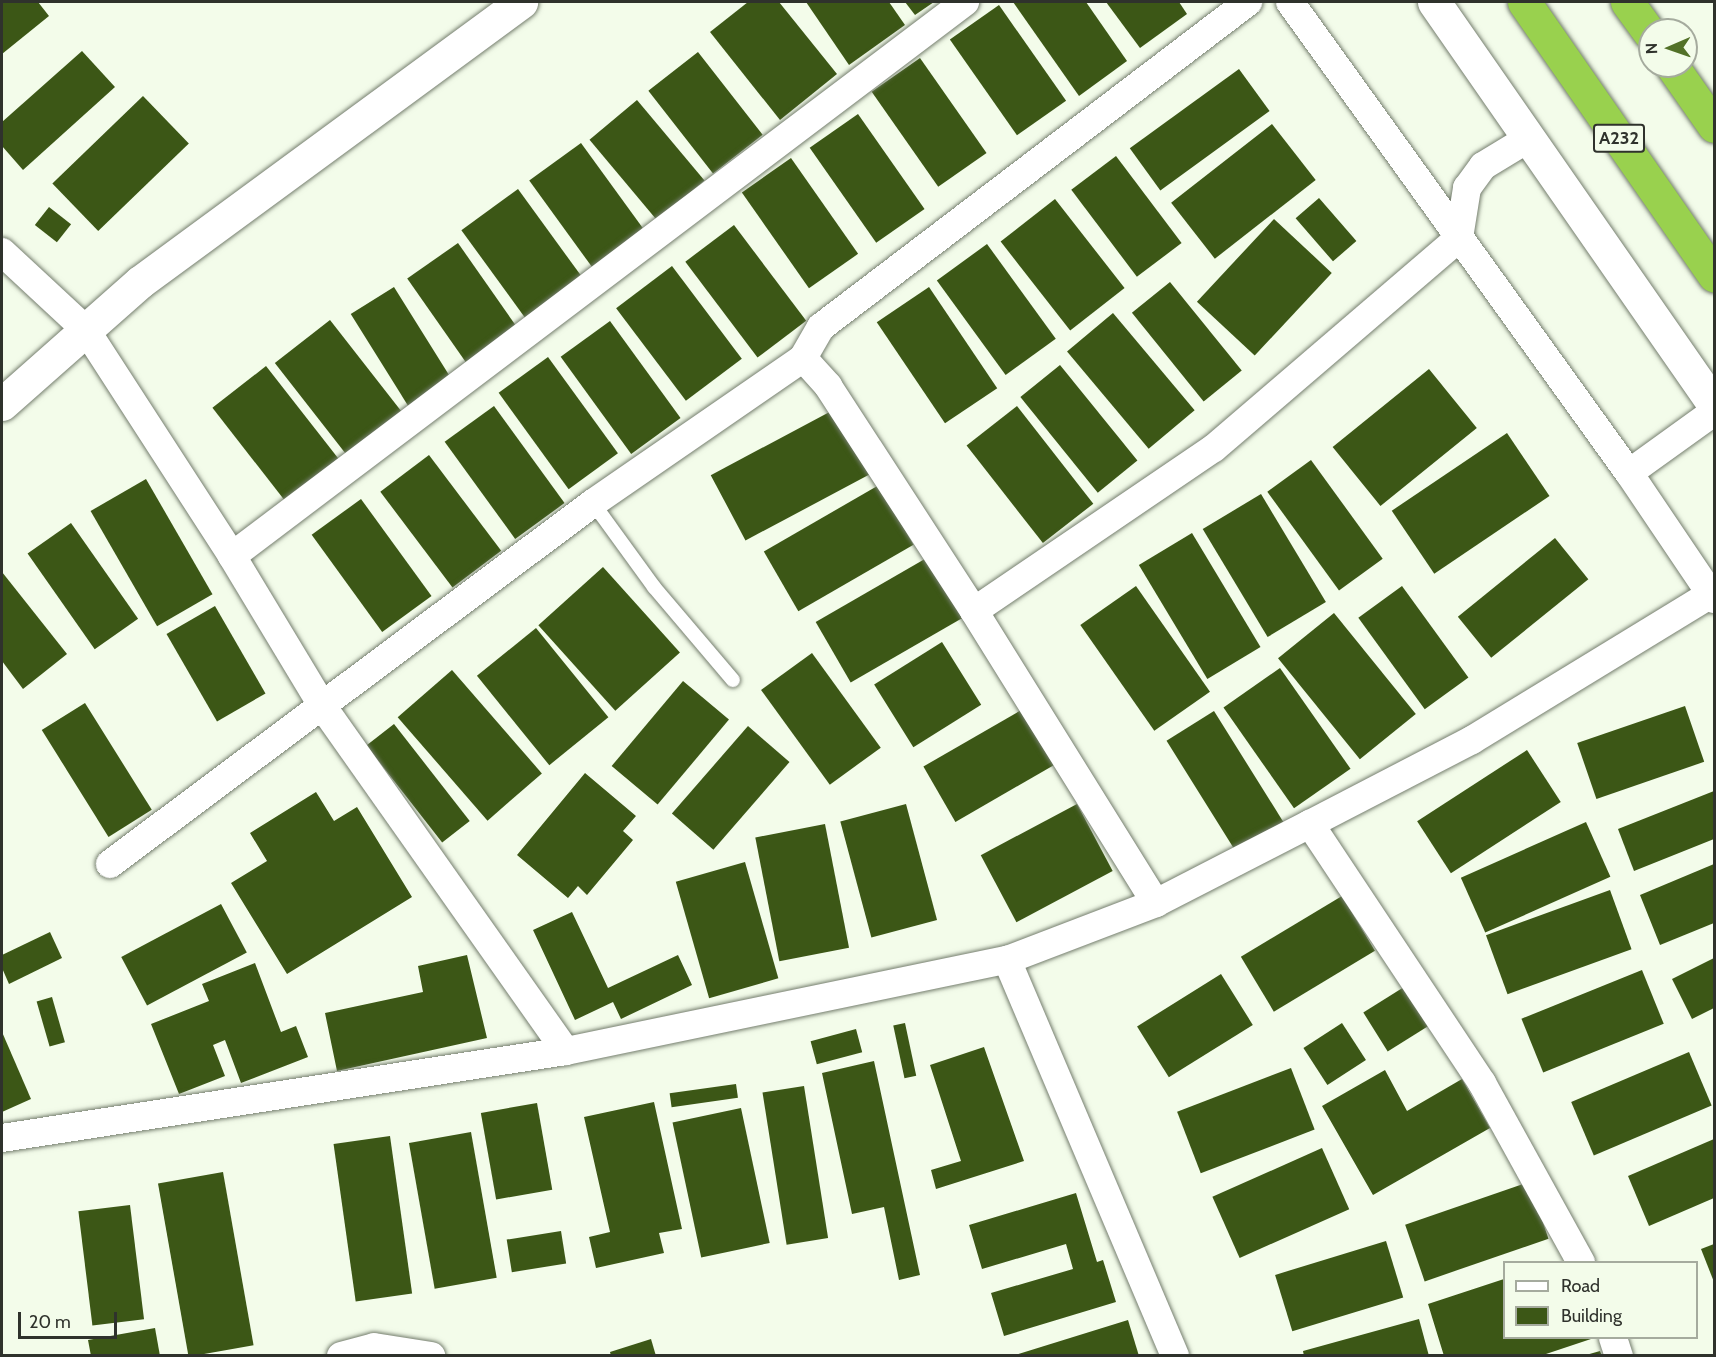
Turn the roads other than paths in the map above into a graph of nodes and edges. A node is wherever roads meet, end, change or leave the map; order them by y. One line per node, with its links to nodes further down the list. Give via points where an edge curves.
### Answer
1 (521, 2): 15 (street, via 140,282)
2 (965, 2): 22 (street)
3 (1248, 2): 16 (street, via 821,327)
4 (1290, 2): 12 (street)
5 (1434, 2): 11 (street)
6 (1524, 2): 14 (highway, A232)
7 (1627, 2): 8 (highway)
8 (1638, 18)
9 (1680, 78): 10 (highway)
10 (1714, 126)
11 (1529, 138): 12 (street, via 1483,166 1467,188); 18 (street)
12 (1459, 238): 20 (street); 24 (street, via 1214,448)
13 (2, 252): 15 (street)
14 (1714, 275)
15 (86, 330): 17 (street); 22 (street)
16 (803, 358): 21 (street); 24 (street, via 828,386)
17 (2, 404)
18 (1714, 405)
19 (1714, 412): 20 (street)
20 (1629, 473): 23 (street)
21 (594, 503): 25 (lane, via 654,587); 26 (street)
22 (232, 556): 26 (street)
23 (1713, 596): 27 (street, via 1472,740)
24 (974, 611): 29 (street)
25 (733, 680)
26 (323, 707): 28 (street); 31 (street)
27 (1310, 824): 29 (street); 33 (street, via 1482,1083)
28 (110, 864)
29 (1156, 903): 30 (street)
30 (1007, 960): 31 (street); 37 (street)
31 (566, 1051): 32 (street)
32 (2, 1138)
33 (1580, 1261)
34 (1612, 1339): 38 (street)
35 (341, 1356): 36 (street, via 374,1347)
36 (431, 1356)
37 (1175, 1356)
38 (1619, 1356)

